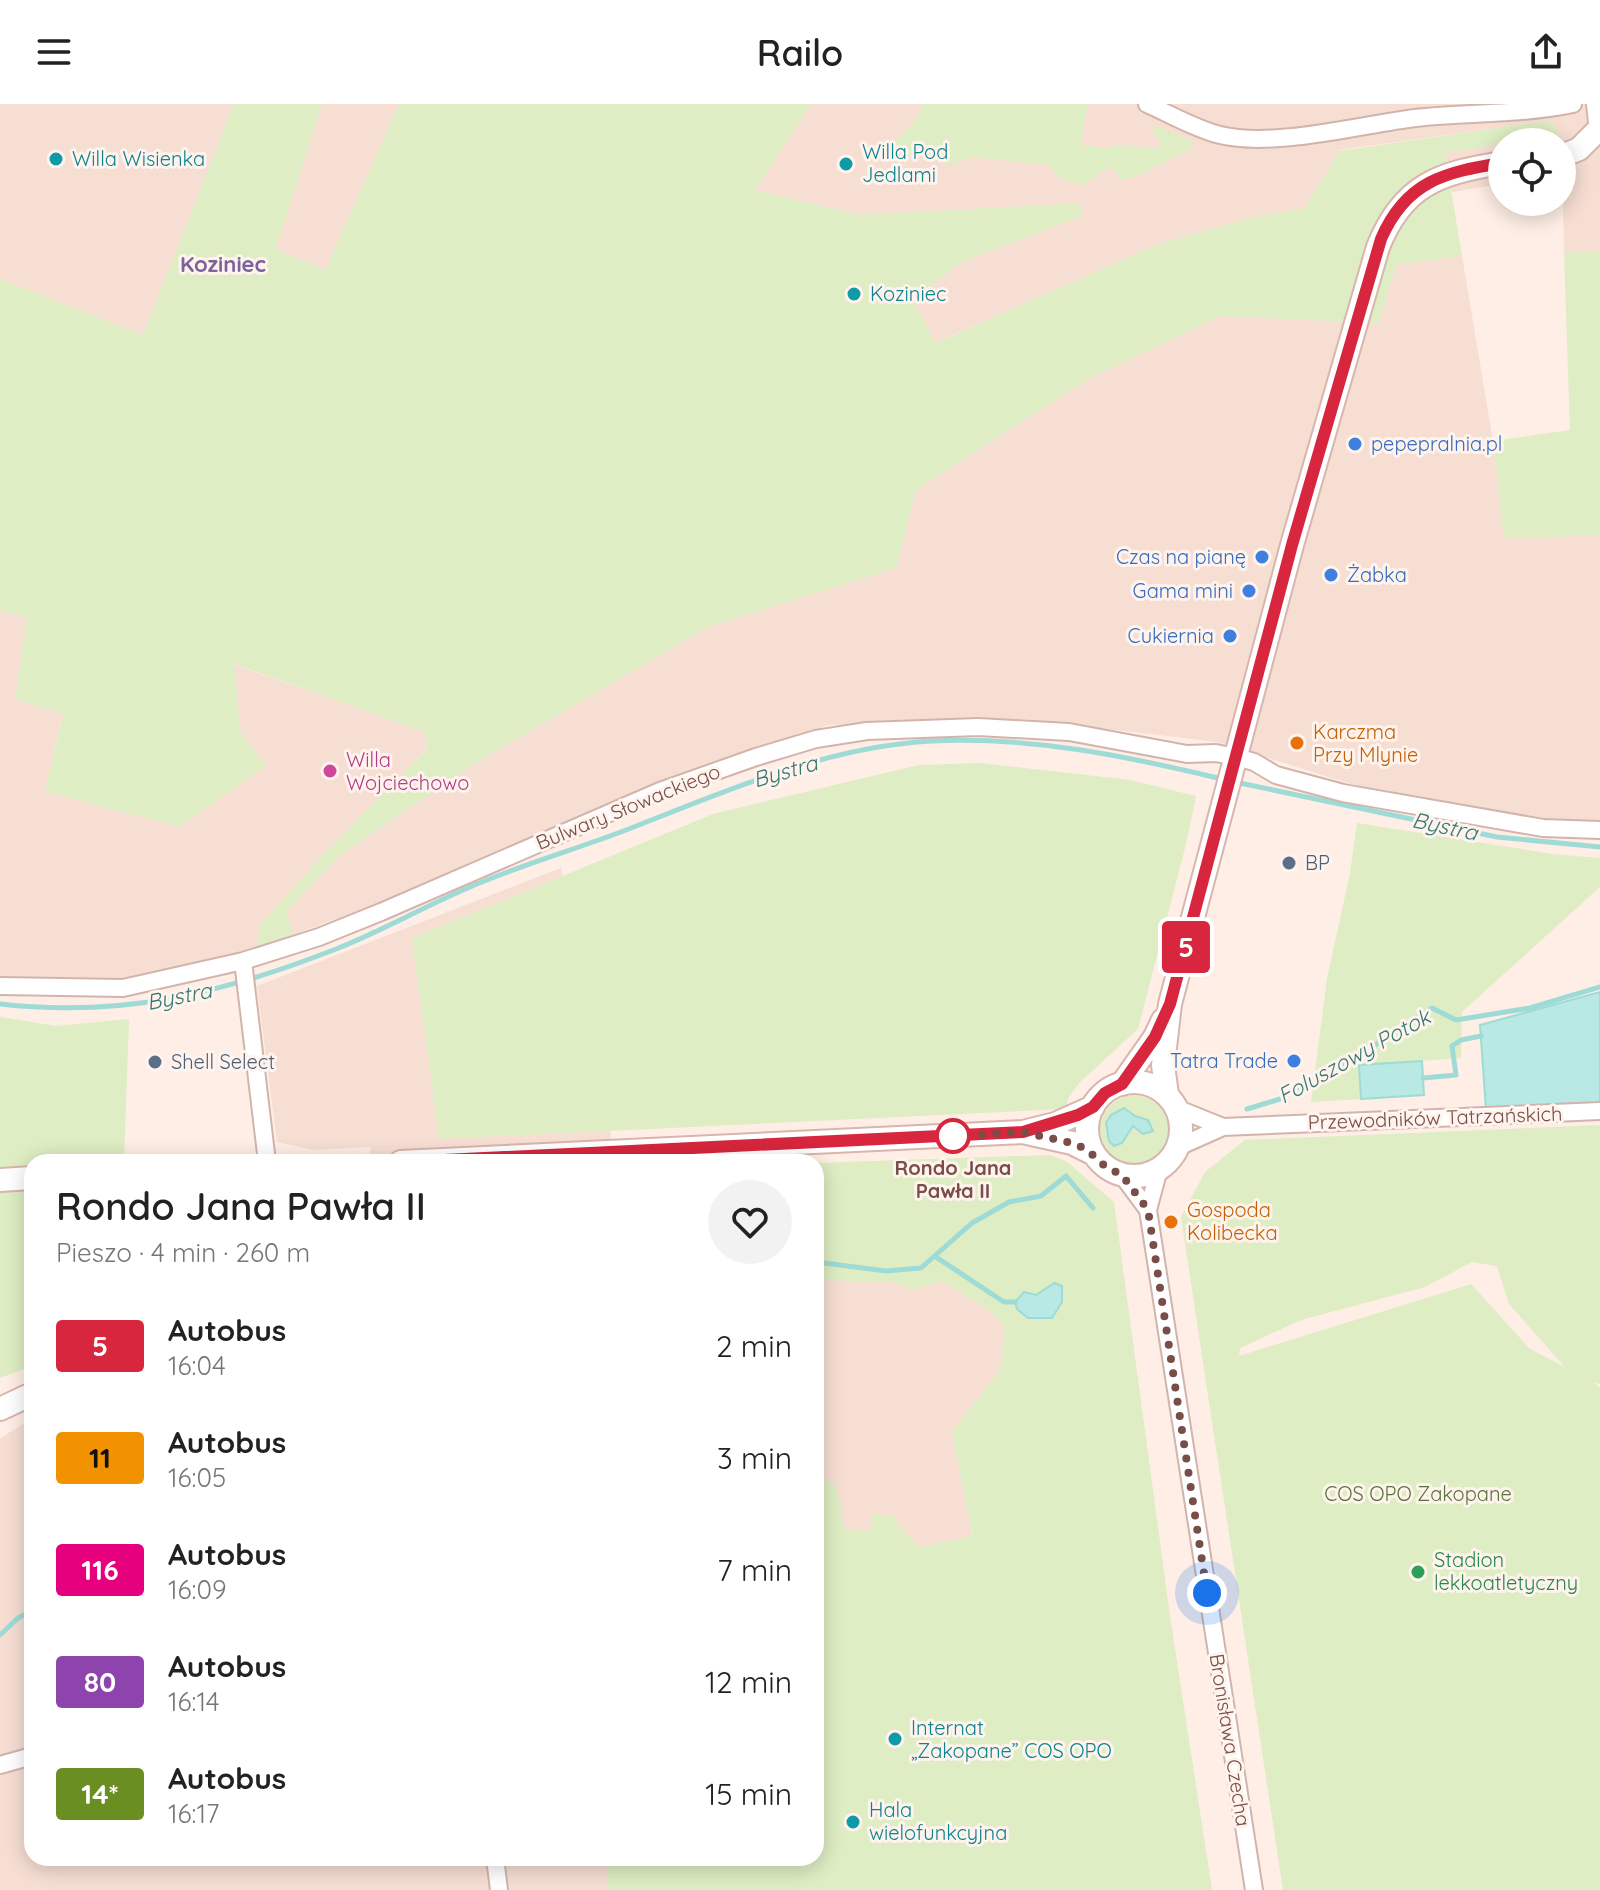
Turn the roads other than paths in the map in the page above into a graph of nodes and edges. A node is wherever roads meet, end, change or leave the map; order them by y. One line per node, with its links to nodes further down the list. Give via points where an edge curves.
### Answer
1 (1147, 104): 2 (street, via 1234,137)
2 (1570, 105): 3 (street)
3 (1599, 117): 4 (street, via 1585,144)
4 (1576, 149)
5 (1600, 152): 6 (street)
6 (1576, 158)
7 (1488, 166): 8 (street, via 1423,185 1400,206 1383,233)
8 (1235, 762): 9 (street, Bulwary Słowackiego, via 1254,762 1276,775 1343,793 1543,828); 10 (street, Bulwary Słowackiego, via 1216,753 1187,754 1032,729 895,729 816,739 660,791); 12 (street)
9 (1600, 830)
10 (244, 965): 11 (street, Bulwary Słowackiego, via 123,988); 20 (street)
11 (0, 986)
12 (1170, 1004): 13 (street, via 1155,1037); 14 (street, via 1163,1065)
13 (1122, 1084): 14 (street, via 1146,1084); 15 (street)
14 (1171, 1102): 17 (street); 19 (street, via 1181,1127)
15 (1093, 1107): 18 (street); 22 (street, via 1087,1129)
16 (1600, 1111): 17 (street, Przewodników Tatrzańskich)
17 (1223, 1127): 19 (street)
18 (1023, 1132): 21 (street); 22 (street)
19 (1178, 1147): 23 (street)
20 (266, 1154)
21 (567, 1154)
22 (1094, 1154): 24 (street)
23 (1159, 1169): 24 (street, via 1141,1176); 27 (street, Bronisława Czecha)
24 (1122, 1175): 27 (street, Bronisława Czecha)
25 (24, 1178): 26 (street)
26 (0, 1180)
27 (1148, 1210): 34 (street, Bronisława Czecha)
28 (24, 1398): 29 (street)
29 (0, 1409)
30 (24, 1758): 31 (street)
31 (0, 1765)
32 (496, 1866): 33 (street)
33 (499, 1890)
34 (1254, 1890)

